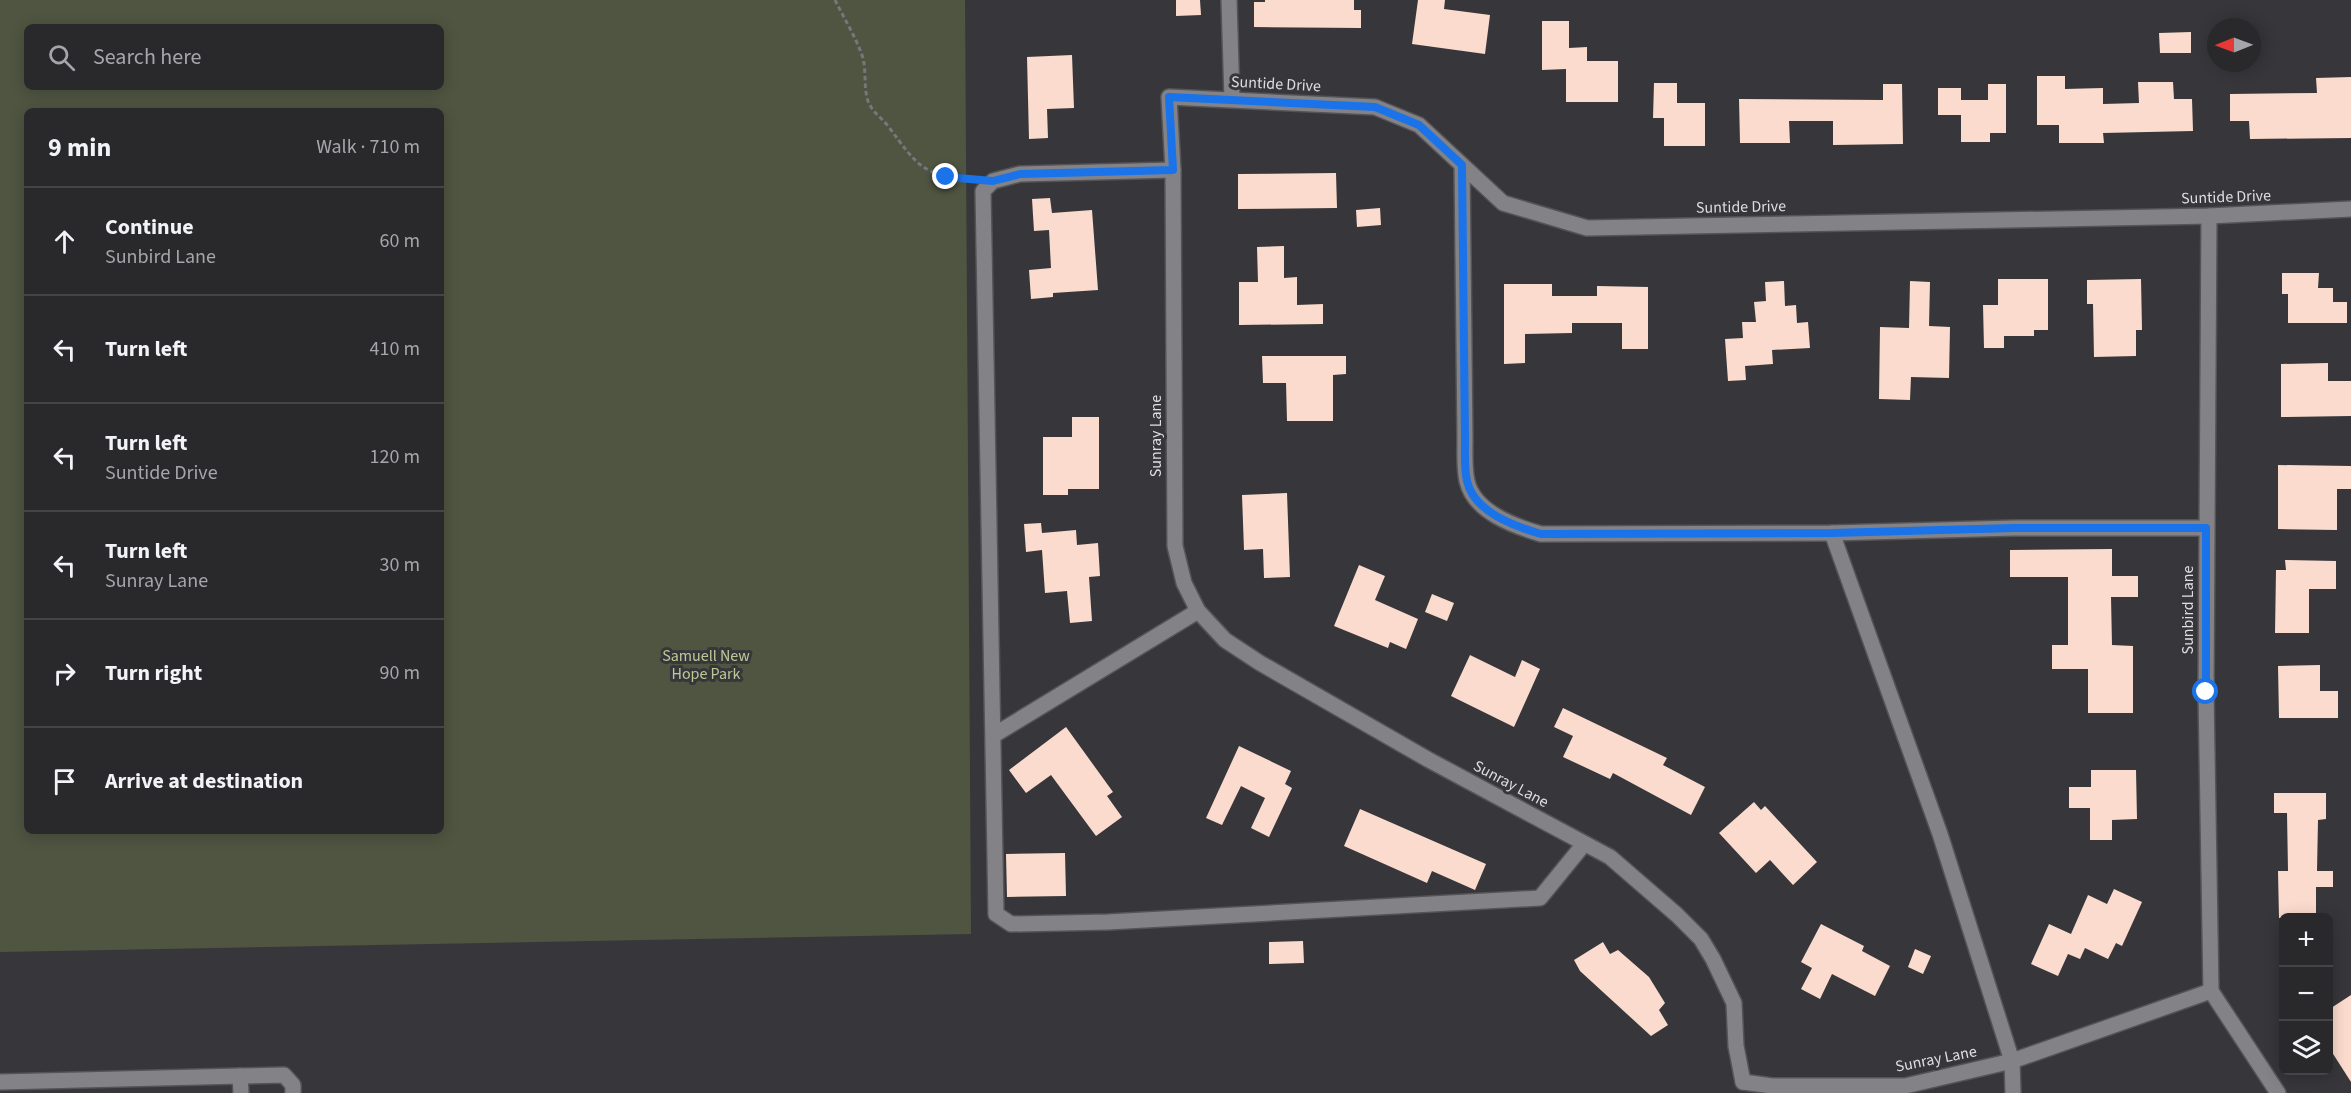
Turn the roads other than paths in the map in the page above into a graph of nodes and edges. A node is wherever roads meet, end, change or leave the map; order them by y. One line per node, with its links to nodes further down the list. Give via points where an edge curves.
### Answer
1 (1229, 0): 3 (street)
2 (1169, 97): 3 (street, Suntide Drive); 5 (street, Sunray Lane)
3 (1232, 99): 4 (street, Suntide Drive, via 1375,107 1419,125)
4 (1462, 165): 7 (street, Suntide Drive, via 1503,203 1587,228); 9 (street, via 1465,439 1467,482 1476,499 1517,527 1541,534)
5 (1173, 170): 10 (street, Sunray Lane, via 1175,546 1184,583); 11 (street, via 1020,174 993,181 983,191)
6 (2351, 209): 7 (street, Suntide Drive)
7 (2209, 216): 8 (street, Sunbird Lane)
8 (2206, 528): 9 (street); 13 (street, Sunbird Lane)
9 (1832, 533): 14 (street, via 1940,834)
10 (1198, 611): 11 (street); 12 (street, Sunray Lane, via 1225,640 1260,663)
11 (994, 735): 12 (street, via 996,914 1011,924 1540,898)
12 (1584, 844): 17 (street, Sunray Lane, via 1610,857 1701,939 1734,1003)
13 (2211, 992): 14 (street, Sunray Lane); 21 (street)
14 (2012, 1061): 17 (street, Sunray Lane, via 1905,1086); 20 (street)
15 (240, 1076): 16 (street); 18 (street); 19 (street, via 284,1075 293,1085)
16 (0, 1082)
17 (1740, 1087)
18 (241, 1093)
19 (293, 1093)
20 (2013, 1093)
21 (2278, 1093)

